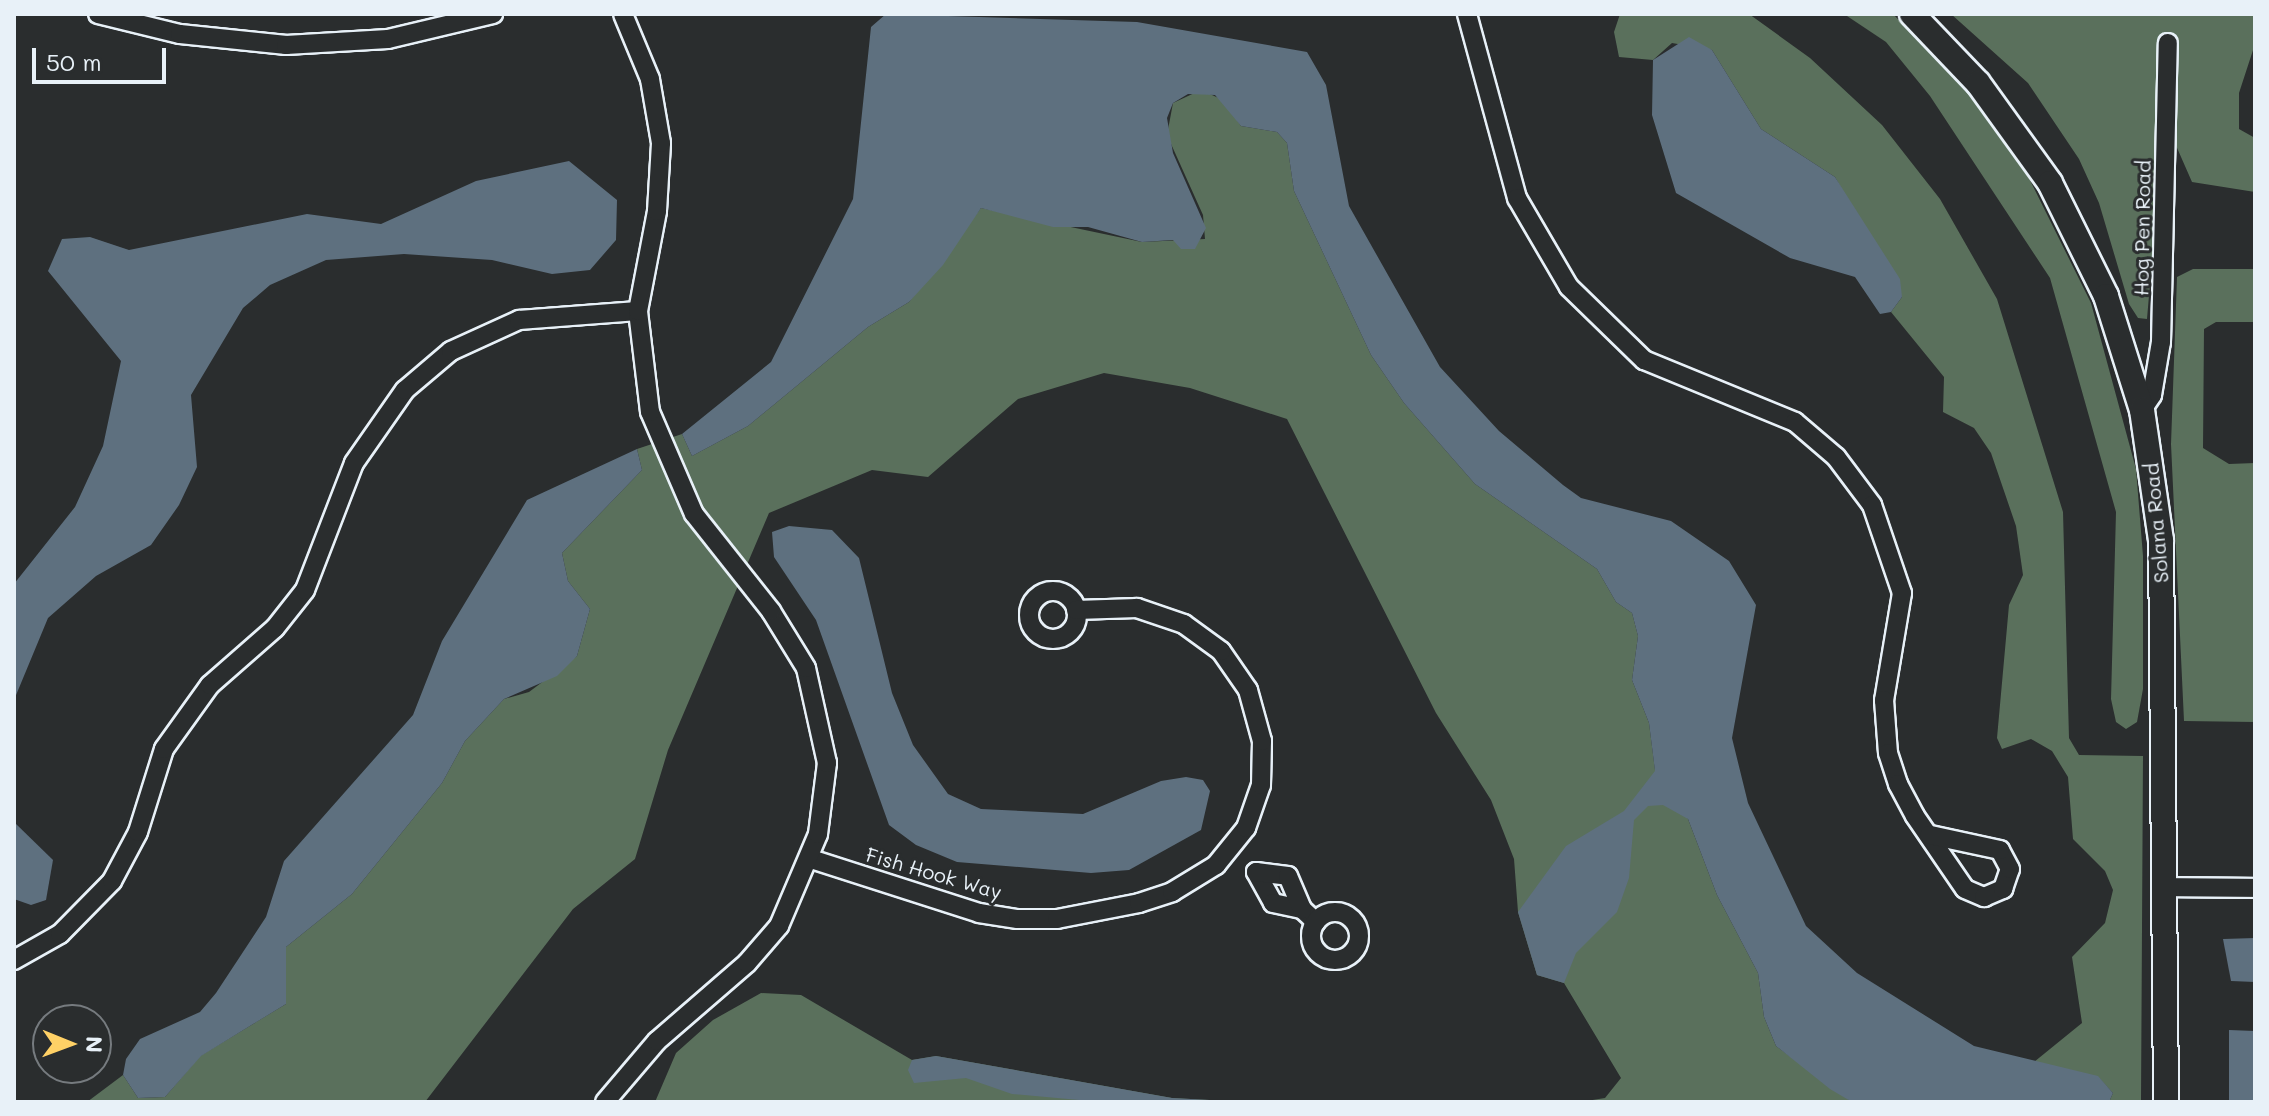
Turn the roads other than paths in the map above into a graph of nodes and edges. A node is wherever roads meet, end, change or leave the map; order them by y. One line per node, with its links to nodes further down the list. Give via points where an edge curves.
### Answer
1 (98, 14): 2 (street, via 180,34 286,45 388,39)
2 (493, 14)
3 (623, 14): 7 (street, via 650,79 661,143 657,211)
4 (1467, 14): 10 (street, via 1517,198 1569,287 1644,360 1795,422 1836,457 1872,505 1902,593 1884,700 1888,753 1898,784)
5 (1912, 14): 8 (street, Solana Road, via 1978,83 2050,183 2106,296)
6 (2168, 43): 8 (street, Hog Pen Road, via 2161,342 2152,395)
7 (638, 311): 12 (street, via 642,380 676,481 718,550 789,636 816,695 826,799); 16 (street, via 587,310 519,320 451,351 405,390 354,463 305,590 275,628 210,685 164,749 138,832 112,881 60,934)
8 (2142, 410): 14 (street, Solana Road, via 2161,540)
9 (1076, 610): 11 (street, Fish Hook Way, via 1106,606 1161,614 1207,639 1238,674 1258,720 1263,763 1256,806)
10 (1930, 835)
11 (1229, 852): 12 (street, Fish Hook Way, via 1172,892 1057,919 979,913); 13 (street)
12 (811, 859): 17 (street, via 764,946 657,1041)
13 (1256, 872): 13 (street, via 1273,903 1309,916 1288,876)
14 (2165, 887): 15 (street); 18 (street, Solana Road)
15 (2255, 888)
16 (14, 960)
17 (605, 1102)
18 (2166, 1102)

